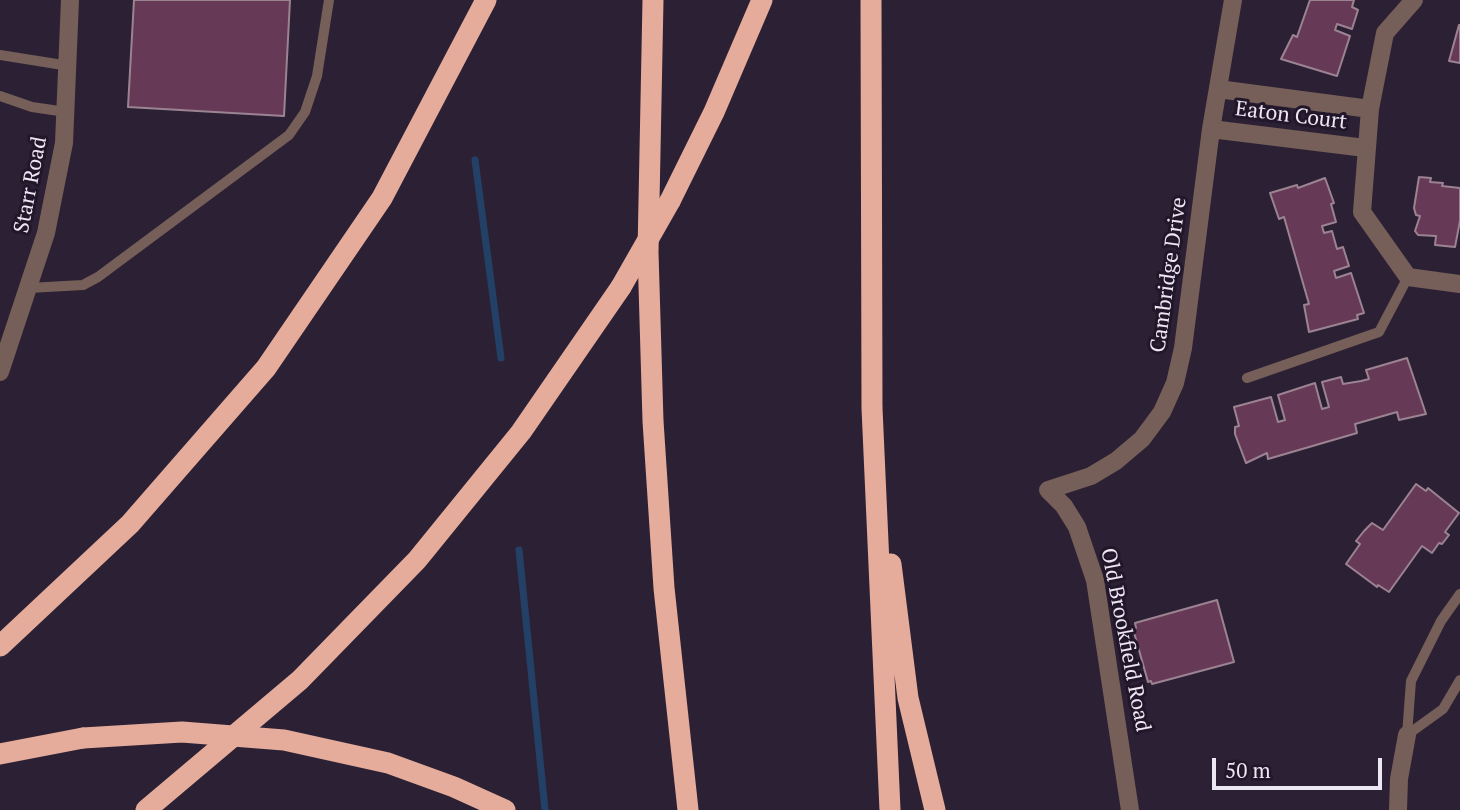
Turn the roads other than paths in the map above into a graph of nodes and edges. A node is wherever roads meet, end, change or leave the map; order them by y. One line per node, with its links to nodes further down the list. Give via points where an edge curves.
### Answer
1 (71, 0): 10 (street, Starr Road)
2 (329, 0): 20 (lane, via 317,76 305,112 289,135 98,278 83,285)
3 (486, 0): 25 (highway, via 382,198 266,368 131,524)
4 (653, 0): 31 (highway, via 648,252 653,421 664,588)
5 (762, 0): 29 (highway, bridge, via 670,201 621,287 521,432 417,560 300,680)
6 (871, 0): 17 (highway)
7 (1233, 0): 11 (street, Cambridge Drive)
8 (1414, 0): 13 (street, Eaton Court, via 1385,33)
9 (0, 55): 10 (lane)
10 (69, 66): 14 (street, Starr Road)
11 (1217, 89): 13 (street, Eaton Court); 15 (street, Cambridge Drive)
12 (0, 96): 14 (lane, via 32,107)
13 (1370, 109): 16 (street, Eaton Court)
14 (66, 111): 20 (street, Starr Road, via 46,233)
15 (1211, 129): 16 (street, Eaton Court); 23 (street, Cambridge Drive, via 1183,348 1171,393 1142,439 1116,461 1091,476)
16 (1365, 148): 18 (street, Eaton Court, via 1362,212)
17 (870, 273): 32 (highway); 33 (highway, via 892,578 911,709)
18 (1408, 277): 19 (street); 22 (lane, via 1379,332)
19 (1460, 284)
20 (29, 288): 21 (street, Starr Road)
21 (0, 372)
22 (1247, 378)
23 (1048, 490): 34 (street, Old Brookfield Road, via 1077,527 1095,580)
24 (1460, 594): 27 (lane, via 1411,681)
25 (0, 646)
26 (1460, 680): 27 (lane, via 1443,709)
27 (1407, 735): 35 (street)
28 (0, 754): 30 (highway, bridge, via 83,738 182,732 249,735 388,763)
29 (146, 810)
30 (505, 810)
31 (688, 810)
32 (890, 810)
33 (935, 810)
34 (1130, 810)
35 (1398, 810)

